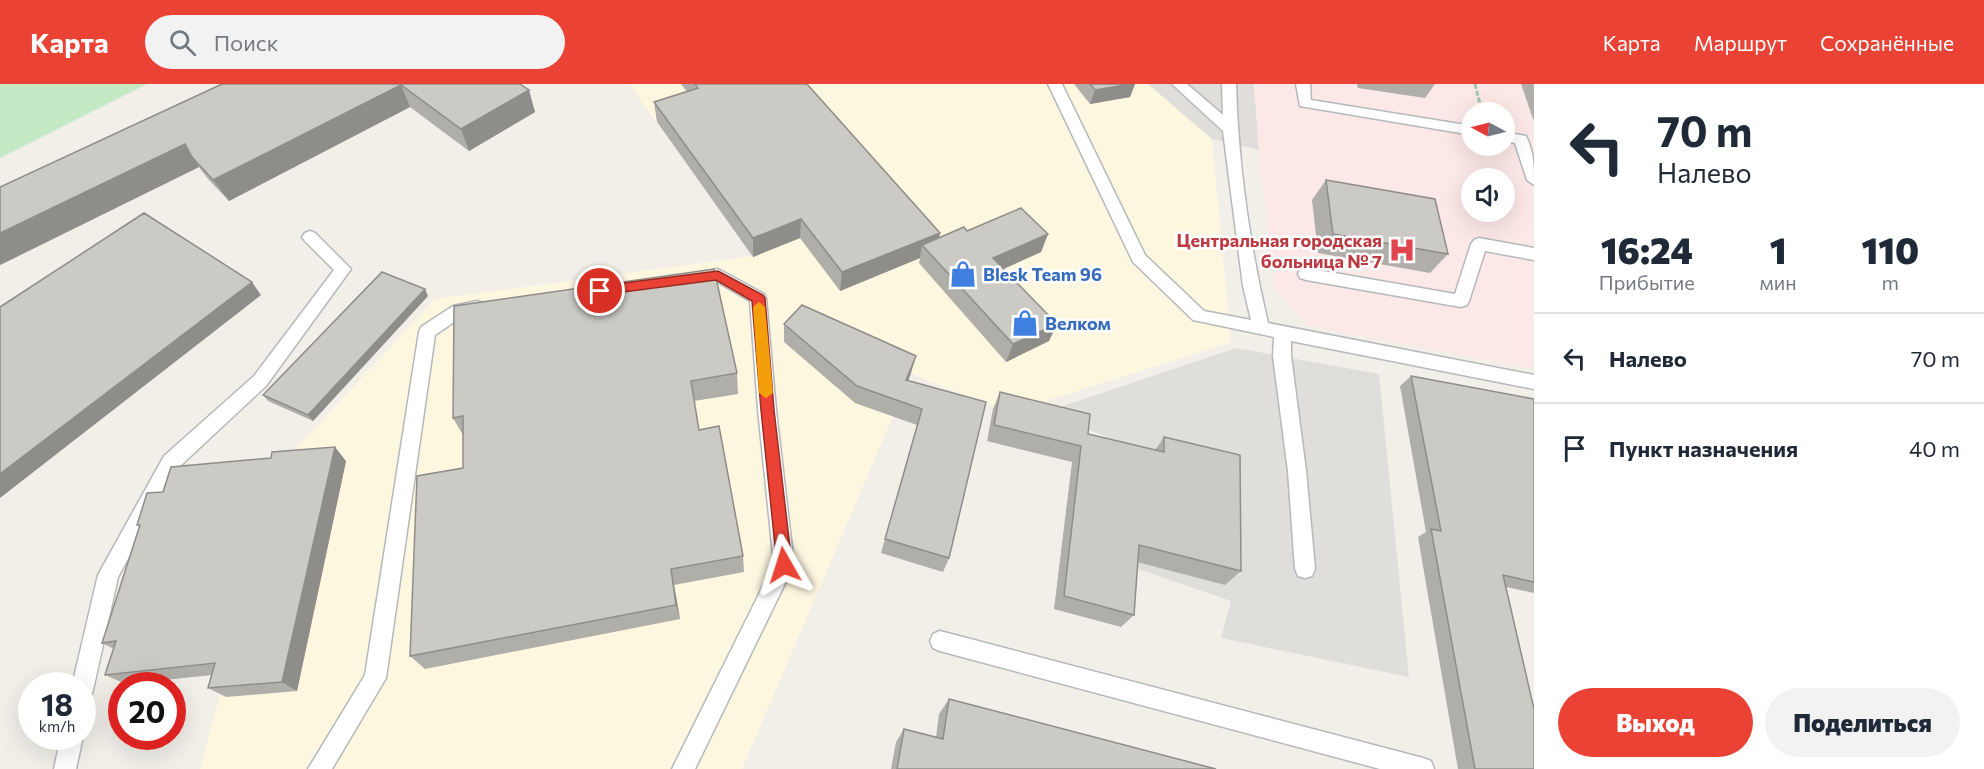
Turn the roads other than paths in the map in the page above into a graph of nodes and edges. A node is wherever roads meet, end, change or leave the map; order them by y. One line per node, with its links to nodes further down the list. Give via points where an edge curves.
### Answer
1 (1054, 84): 14 (lane, via 1139,258 1199,316)
2 (1179, 84): 5 (lane)
3 (1229, 84): 5 (lane)
4 (1303, 84): 6 (lane, via 1305,103)
5 (1230, 129): 14 (lane, via 1251,286)
6 (1461, 129)
7 (1515, 138): 8 (lane, via 1521,139)
8 (1534, 180)
9 (310, 237): 19 (lane, via 343,269 260,381 171,462 108,575)
10 (1534, 254): 11 (lane, via 1479,244 1461,301)
11 (1306, 274)
12 (671, 282): 23 (lane, via 718,275 758,298 784,565)
13 (495, 305): 22 (lane, via 459,310 427,332 375,678)
14 (1261, 328): 15 (lane)
15 (1283, 333): 16 (lane); 17 (lane, via 1282,356)
16 (1534, 382)
17 (1305, 569)
18 (940, 641): 24 (lane)
19 (86, 672)
20 (69, 750): 21 (lane)
21 (65, 769)
22 (319, 769)
23 (682, 769)
24 (1423, 769)

